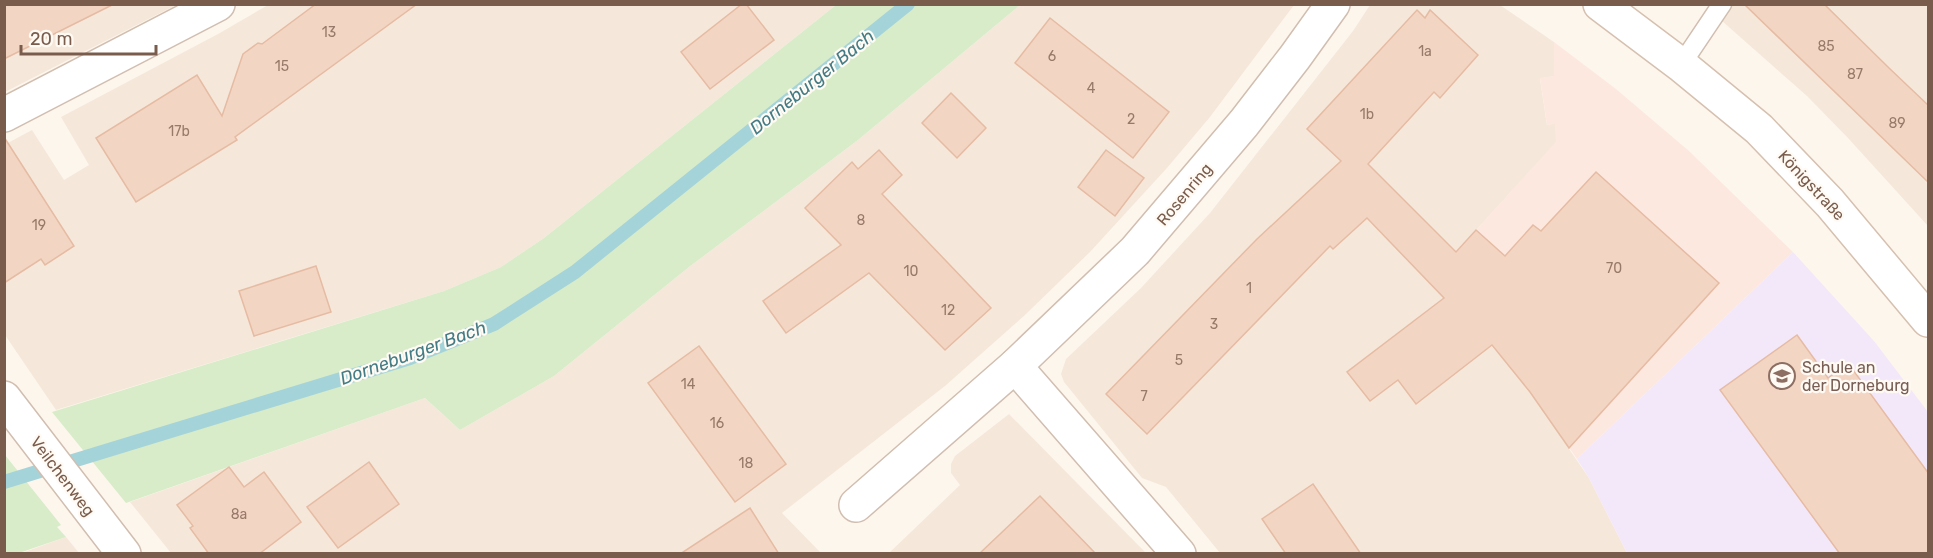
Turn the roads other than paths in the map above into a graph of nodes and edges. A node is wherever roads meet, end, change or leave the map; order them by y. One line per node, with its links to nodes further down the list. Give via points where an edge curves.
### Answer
1 (218, 4): 6 (street)
2 (1333, 4): 8 (street, Rosenring, via 1244,123 1135,251)
3 (1600, 4): 5 (street, Königstraße)
4 (1722, 4): 5 (lane)
5 (1682, 65): 7 (street, Königstraße, via 1775,145)
6 (4, 115)
7 (1929, 320)
8 (1015, 366): 10 (street, Rosenring); 12 (street)
9 (13, 410): 11 (street, Veilchenweg)
10 (856, 505)
11 (124, 554)
12 (1179, 554)

